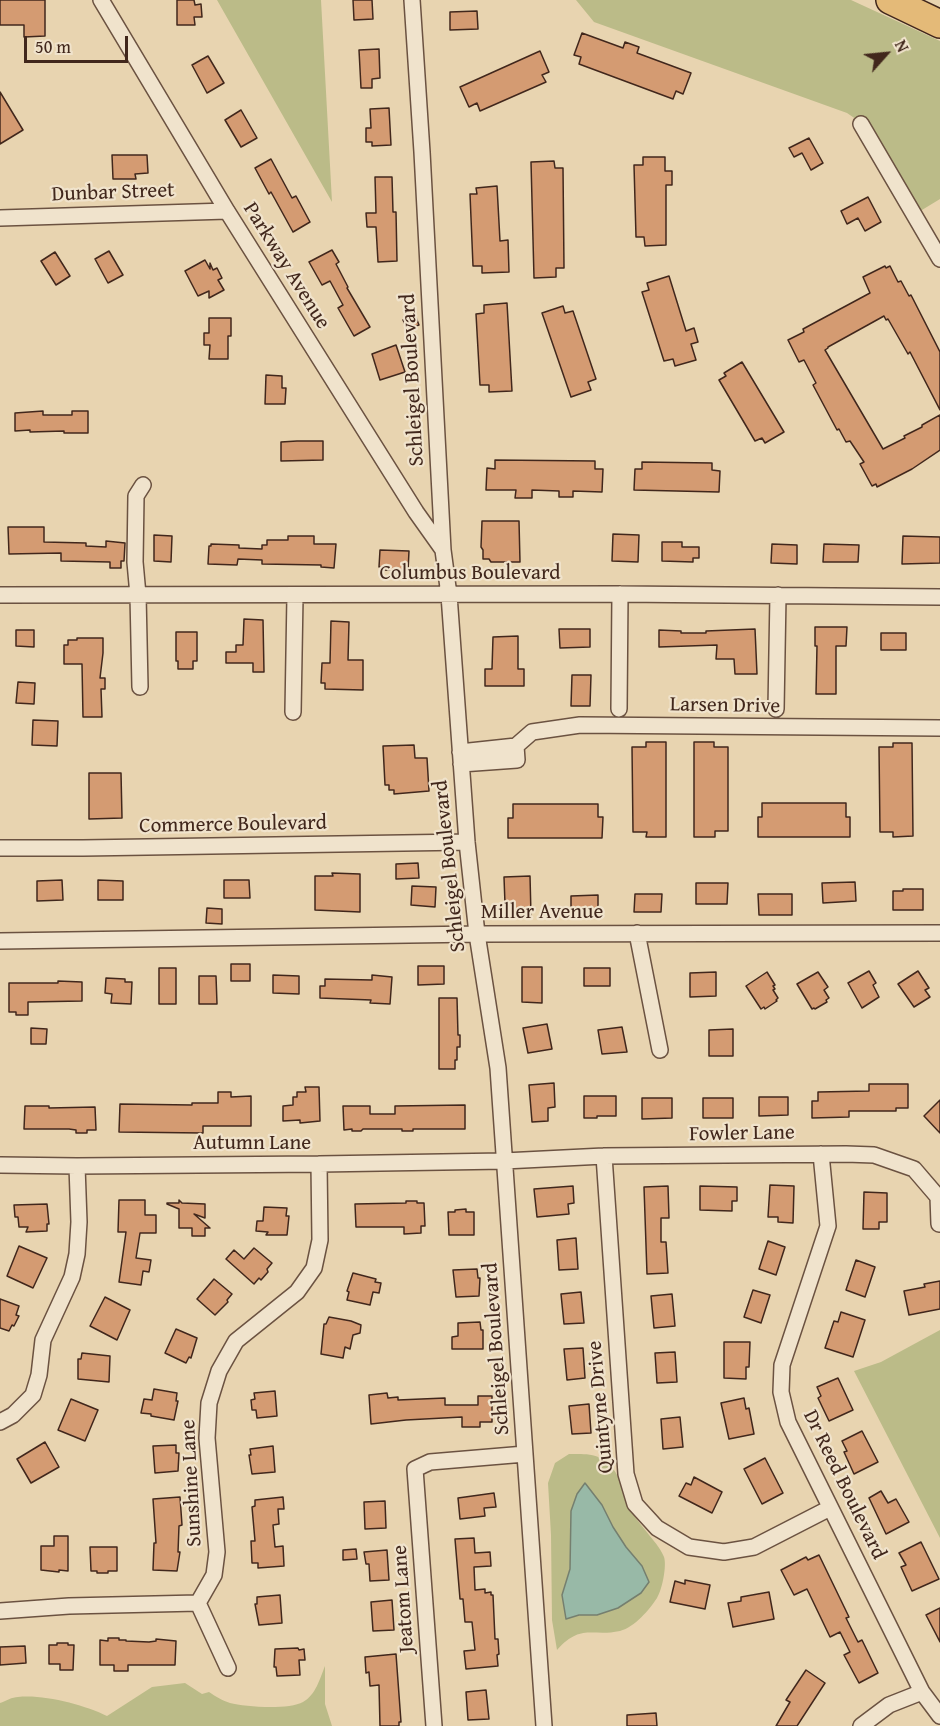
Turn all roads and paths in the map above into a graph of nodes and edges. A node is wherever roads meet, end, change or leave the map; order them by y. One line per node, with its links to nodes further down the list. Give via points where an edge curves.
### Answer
1 (101, 0): 6 (street, Parkway Avenue)
2 (412, 0): 10 (street, Schleigel Boulevard)
3 (890, 0): 4 (highway)
4 (940, 24)
5 (861, 124): 8 (street)
6 (227, 211): 7 (street, Dunbar Street); 10 (street, Parkway Avenue)
7 (0, 218)
8 (940, 259)
9 (142, 485): 13 (street, via 136,496)
10 (443, 550): 14 (street, Schleigel Boulevard)
11 (620, 594): 14 (street, Columbus Boulevard); 15 (street, Columbus Boulevard); 19 (street)
12 (0, 595): 13 (street, Columbus Boulevard)
13 (138, 595): 16 (street, Columbus Boulevard); 18 (street)
14 (449, 595): 16 (street, Columbus Boulevard); 23 (street, Schleigel Boulevard)
15 (778, 595): 17 (street, Columbus Boulevard); 20 (street)
16 (295, 596): 21 (street)
17 (940, 597)
18 (140, 687)
19 (619, 709)
20 (776, 709)
21 (293, 712)
22 (940, 728): 23 (street, Larsen Drive, via 580,725 532,732 516,746)
23 (460, 758): 24 (street, Schleigel Boulevard)
24 (467, 842): 25 (street, Commerce Boulevard); 28 (street, Schleigel Boulevard)
25 (0, 848)
26 (637, 933): 27 (street, Miller Avenue); 28 (street, Miller Avenue); 30 (street)
27 (940, 933)
28 (477, 934): 29 (street, Miller Avenue); 33 (street, Schleigel Boulevard, via 498,1068)
29 (0, 941)
30 (660, 1050)
31 (821, 1154): 32 (street, Fowler Lane); 37 (street, Fowler Lane, via 874,1155 914,1169 938,1197); 40 (street, Dr Reed Boulevard, via 828,1226 782,1365 781,1392 788,1422)
32 (604, 1156): 33 (street, Fowler Lane); 40 (street, Quintyne Drive, via 626,1474 635,1504 657,1528 689,1547 724,1552 754,1547)
33 (504, 1161): 34 (street, Autumn Lane); 39 (street, Schleigel Boulevard)
34 (320, 1164): 36 (street, Autumn Lane); 41 (street, Sunshine Lane, via 320,1240 314,1268 297,1292 236,1341 219,1371 209,1403 207,1438 217,1552 214,1575)
35 (0, 1165): 36 (street, Autumn Lane)
36 (77, 1166): 38 (street, via 79,1222 72,1277 43,1340 33,1395)
37 (939, 1224)
38 (0, 1422)
39 (525, 1454): 46 (street, Jeatom Lane, via 430,1462 415,1469); 47 (street, Schleigel Boulevard)
40 (830, 1508): 44 (street, Dr Reed Boulevard)
41 (198, 1603): 42 (street); 43 (street)
42 (0, 1611)
43 (228, 1668)
44 (922, 1692): 45 (street, Dr Reed Boulevard); 48 (street, via 889,1705)
45 (940, 1716)
46 (434, 1726)
47 (544, 1726)
48 (861, 1726)

